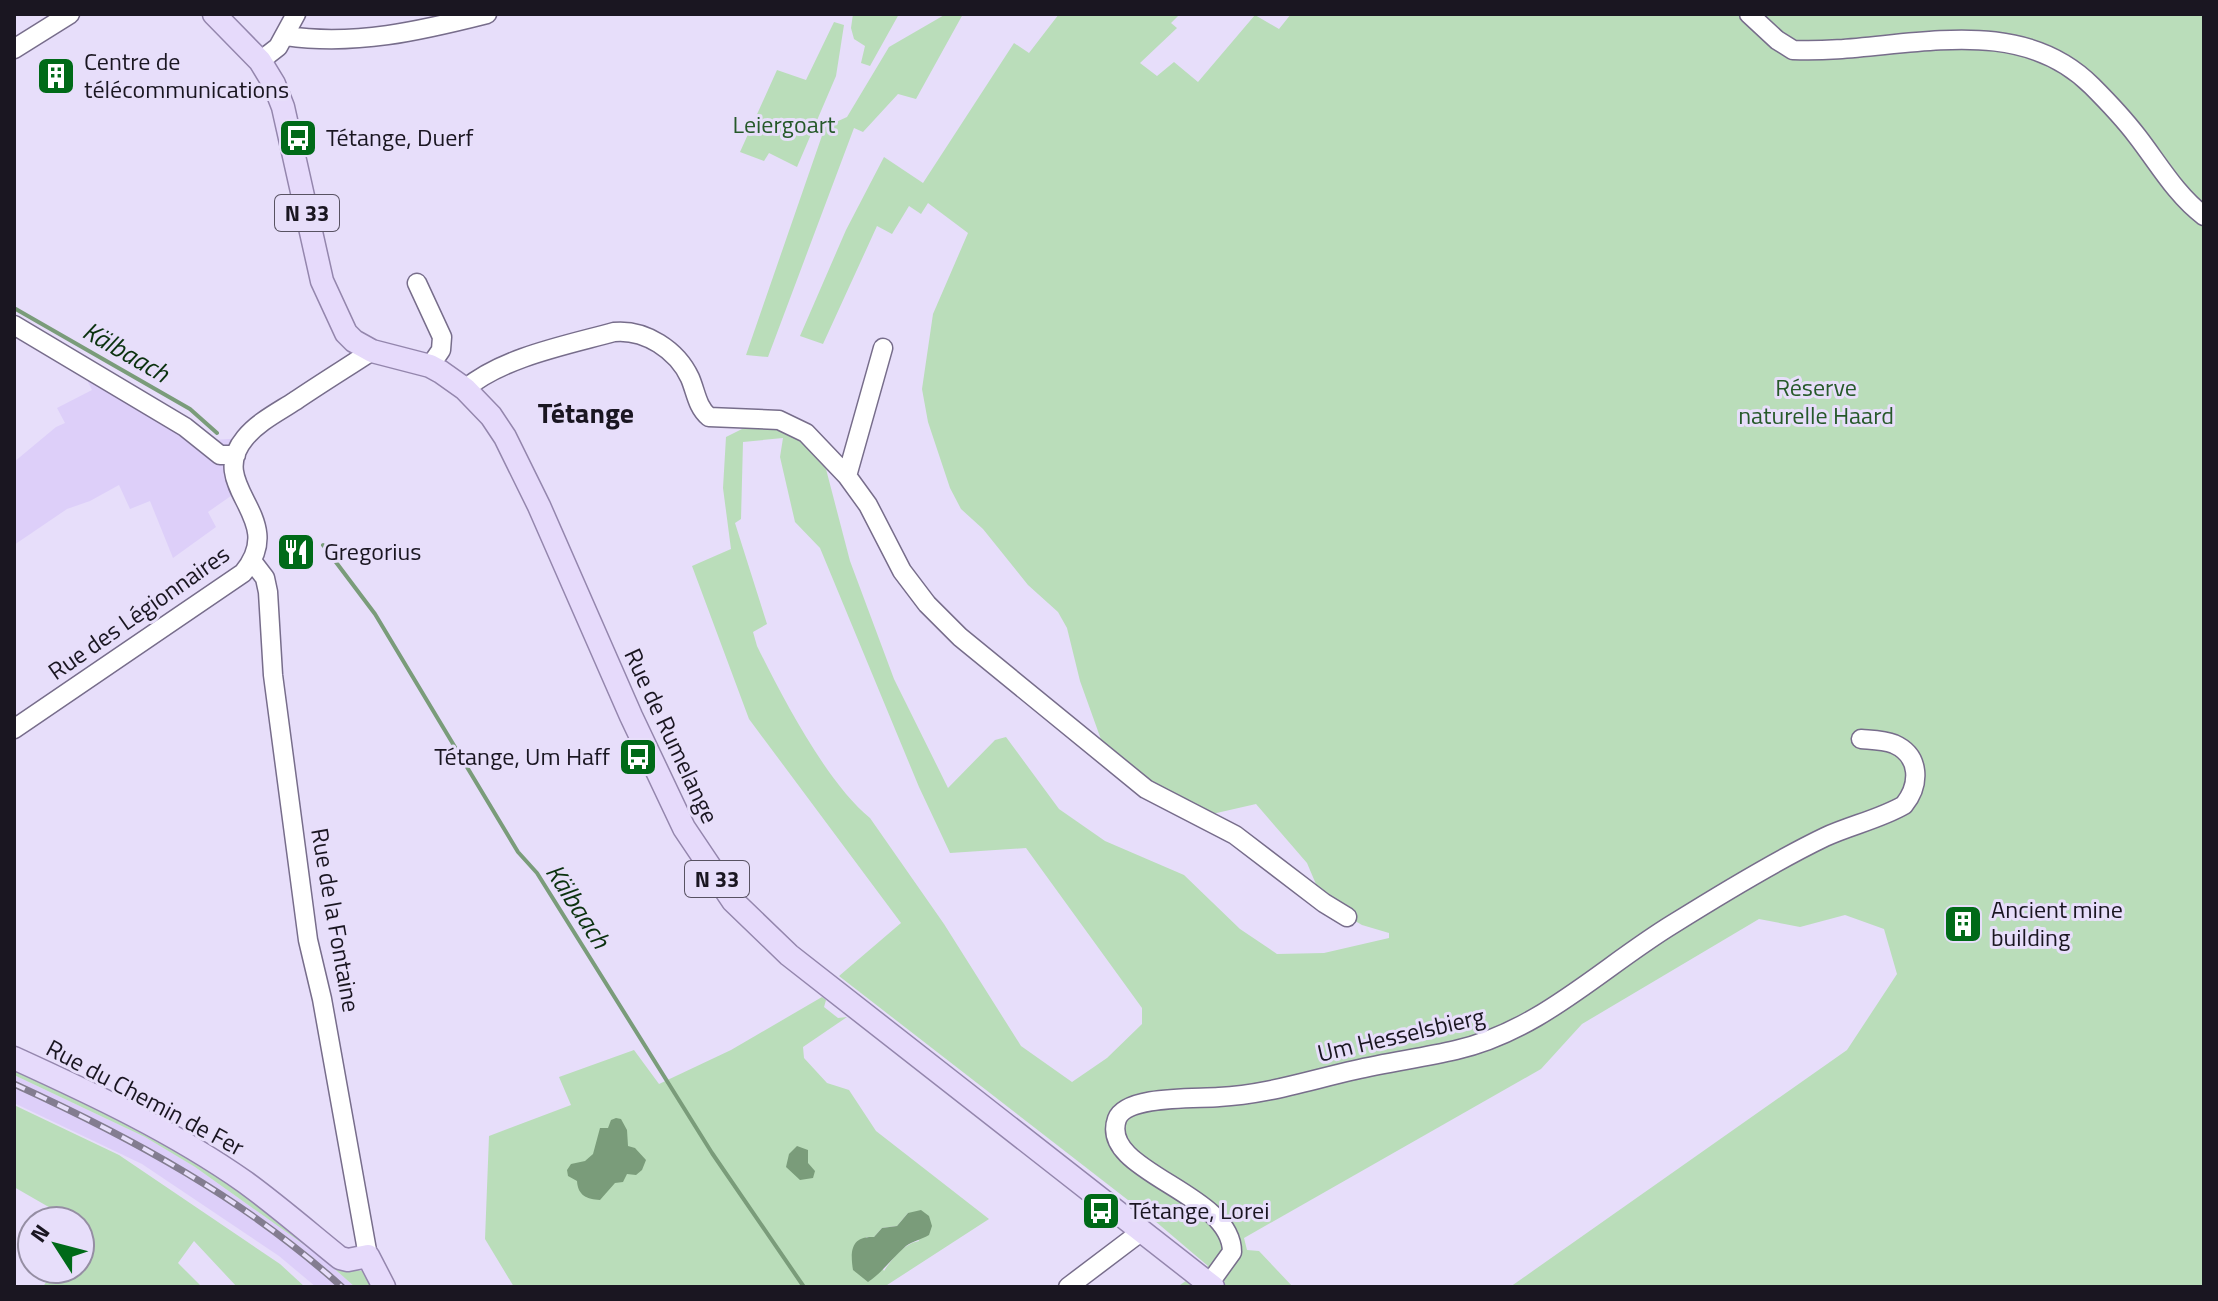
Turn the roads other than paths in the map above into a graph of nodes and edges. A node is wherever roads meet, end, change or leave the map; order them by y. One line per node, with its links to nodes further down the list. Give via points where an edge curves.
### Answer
1 (70, 14): 7 (street)
2 (214, 14): 8 (main road, N 33)
3 (296, 14): 6 (street)
4 (487, 14): 6 (street, via 380,38)
5 (1749, 14): 9 (street, via 1793,50 1986,39 2038,50 2092,86)
6 (286, 36): 8 (street)
7 (14, 49)
8 (260, 61): 13 (main road, N 33, via 283,107 322,281 346,333)
9 (2204, 216)
10 (417, 283): 14 (street, via 442,337 441,350)
11 (14, 325): 16 (street, via 185,427 220,455)
12 (883, 348): 17 (street)
13 (372, 351): 14 (main road, Rue de Rumelange / N 33); 16 (street, via 267,419 245,438)
14 (430, 366): 15 (main road, Rue de Rumelange / N 33)
15 (465, 389): 17 (street, via 536,354 626,331 673,354 709,417 779,420 806,433); 23 (main road, Rue de Rumelange / N 33, via 505,437 670,802 733,901 789,955)
16 (236, 455): 18 (street, Rue des Légionnaires, via 238,491 259,533)
17 (847, 476): 21 (street, via 902,571 960,637 1146,789 1235,835)
18 (252, 561): 19 (street, Rue des Légionnaires, via 236,579); 24 (street, Rue de la Fontaine, via 268,592 273,675 308,940)
19 (14, 729)
20 (1861, 739): 25 (street, Um Hesselsbierg, via 1881,740 1907,753 1917,779 1904,805 1823,838 1672,924 1537,1019 1496,1039 1456,1050 1260,1091 1145,1102 1123,1109 1115,1130 1133,1159 1186,1192 1229,1235 1232,1252)
21 (1347, 917)
22 (14, 1058): 24 (main road, Rue du Chemin de Fer, via 201,1154 340,1258)
23 (1142, 1231): 25 (main road, Rue de Rumelange / N 33); 27 (street)
24 (368, 1256): 26 (main road, Rue de la Fontaine)
25 (1211, 1285)
26 (384, 1287)
27 (1068, 1287)

